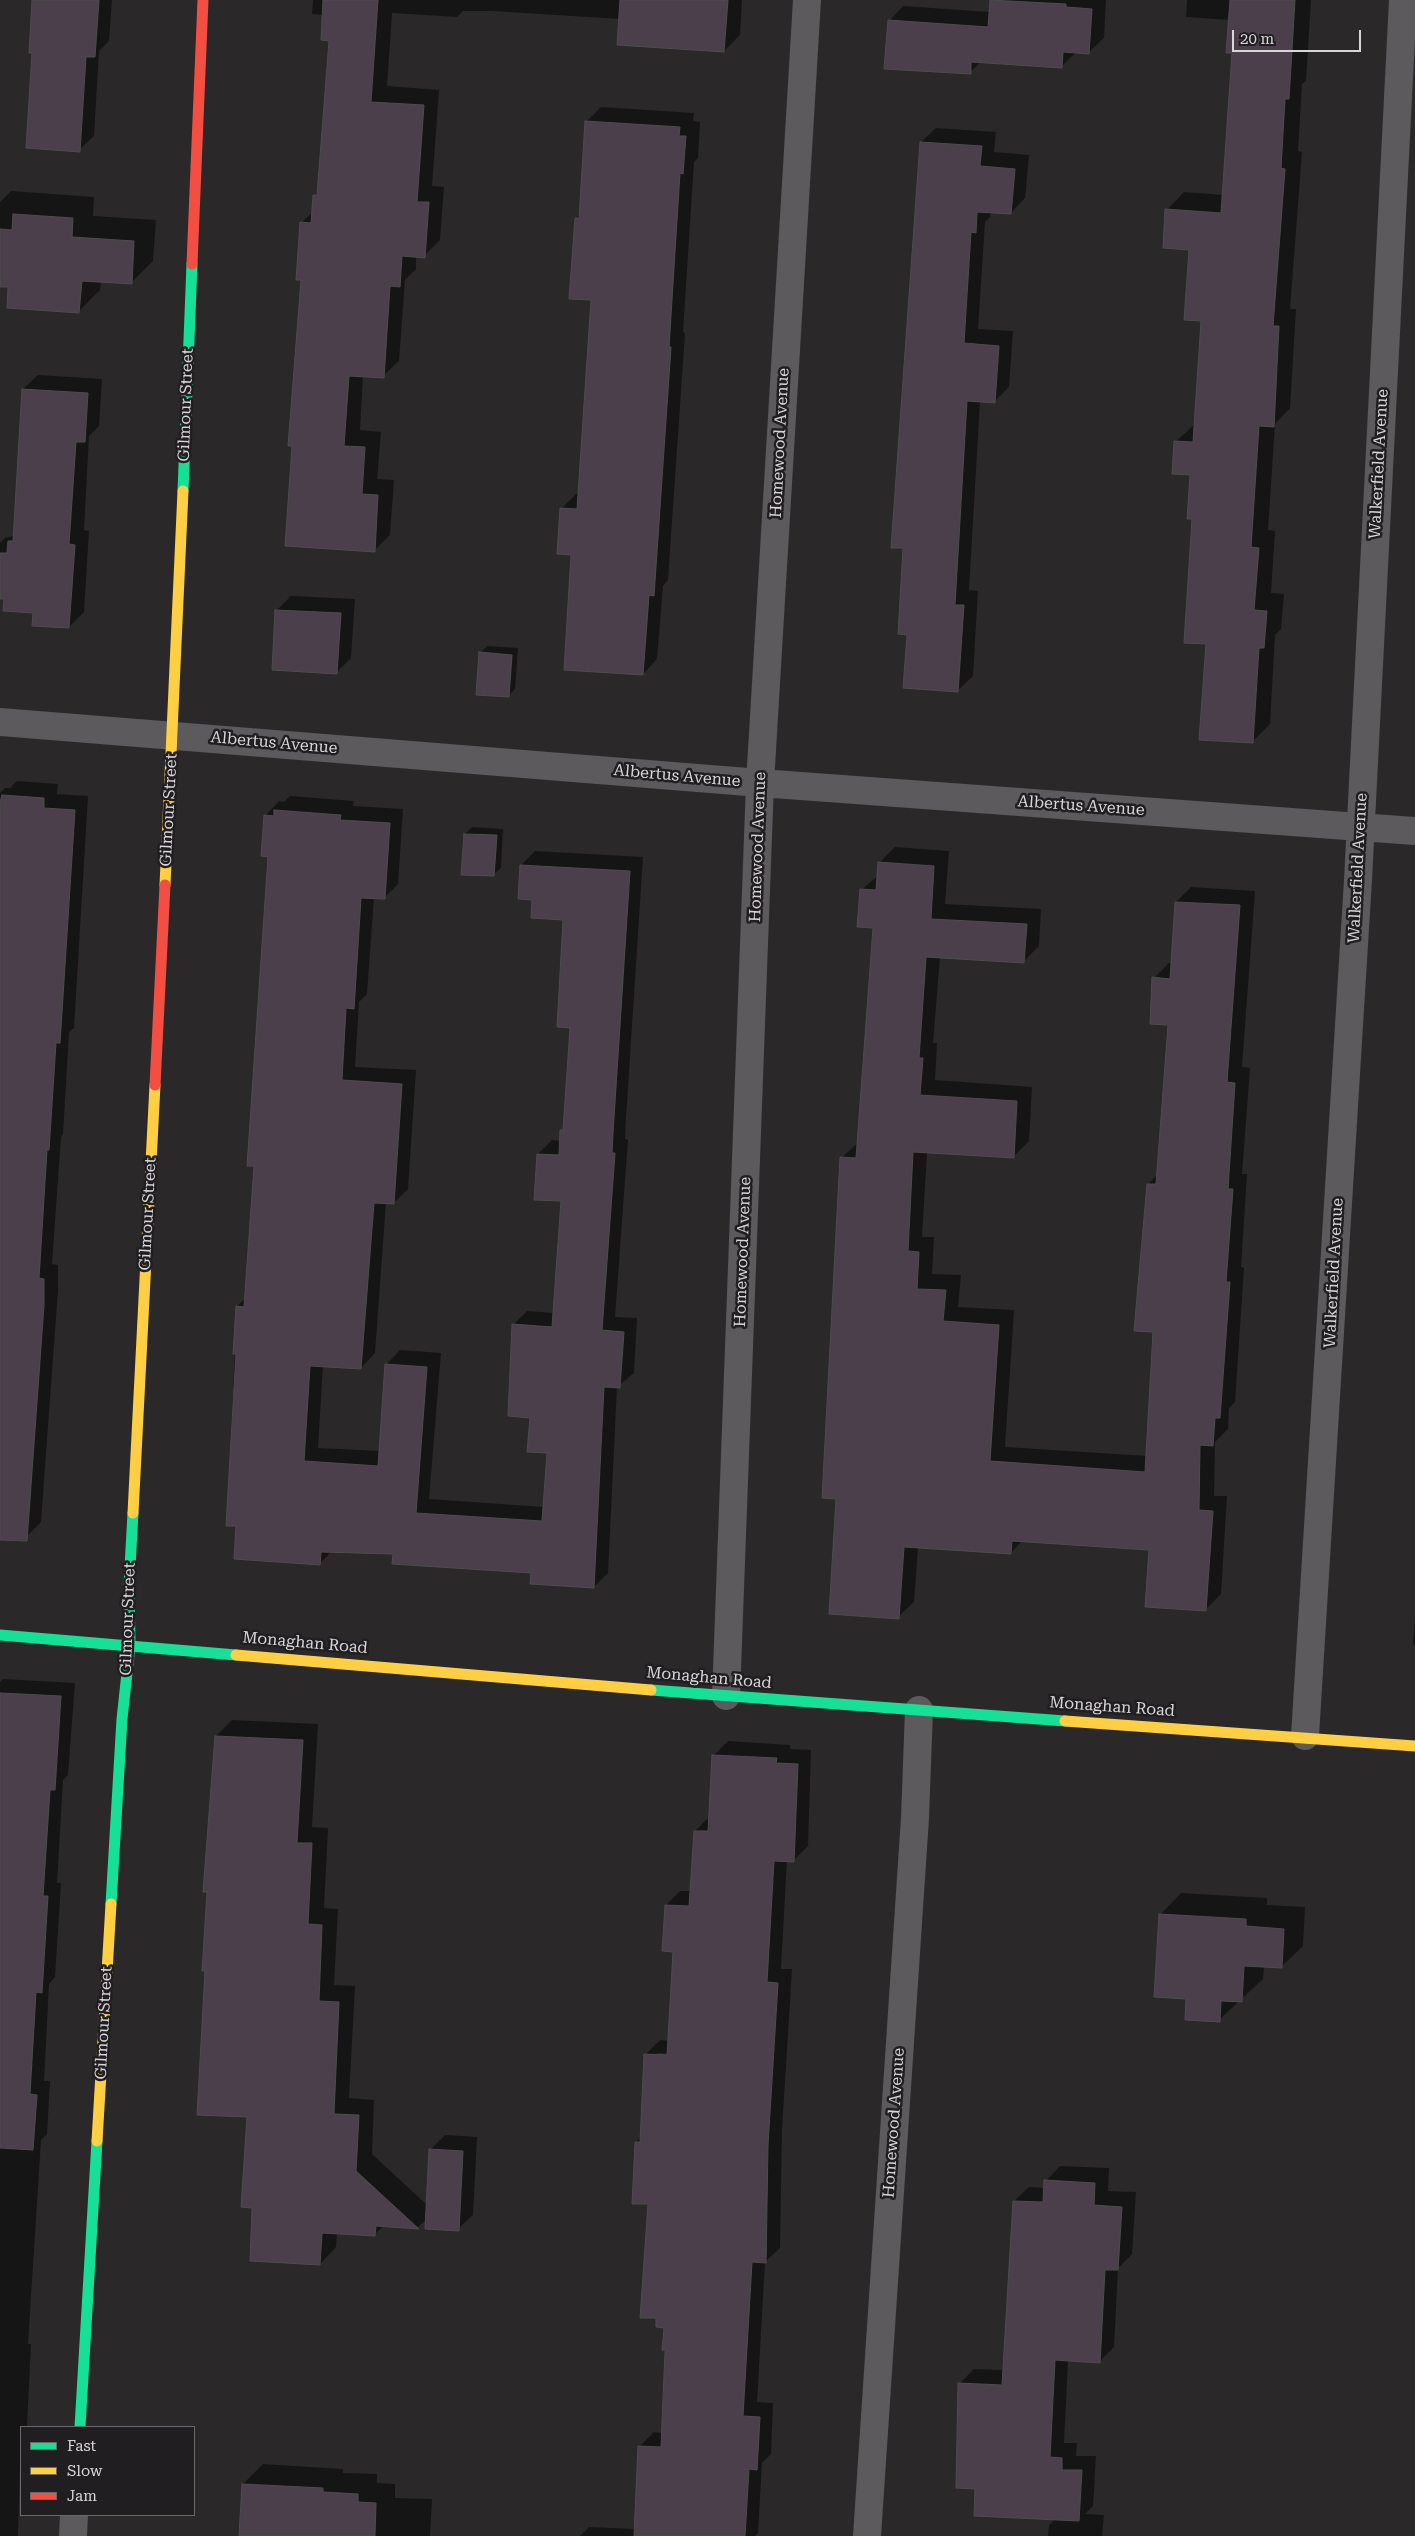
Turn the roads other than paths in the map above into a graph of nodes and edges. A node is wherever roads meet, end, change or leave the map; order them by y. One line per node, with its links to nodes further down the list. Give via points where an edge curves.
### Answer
1 (203, 0): 5 (street, Gilmour Street)
2 (807, 0): 6 (street, Homewood Avenue)
3 (1403, 0): 7 (street, Walkerfield Avenue)
4 (0, 722): 5 (street, Albertus Avenue)
5 (173, 734): 6 (street, Albertus Avenue); 10 (street, Gilmour Street, via 129,1585)
6 (760, 783): 7 (street, Albertus Avenue); 11 (street, Homewood Avenue)
7 (1360, 826): 8 (street, Albertus Avenue); 13 (street, Walkerfield Avenue)
8 (1415, 831)
9 (0, 1635): 10 (street, Monaghan Road)
10 (130, 1644): 11 (street, Monaghan Road); 15 (street, Gilmour Street, via 122,1719)
11 (726, 1696): 12 (street, Monaghan Road)
12 (919, 1710): 13 (street, Monaghan Road); 18 (street, Homewood Avenue)
13 (1305, 1736): 14 (street, Monaghan Road)
14 (1415, 1746)
15 (80, 2426)
16 (74, 2516): 17 (street)
17 (73, 2536)
18 (866, 2536)

